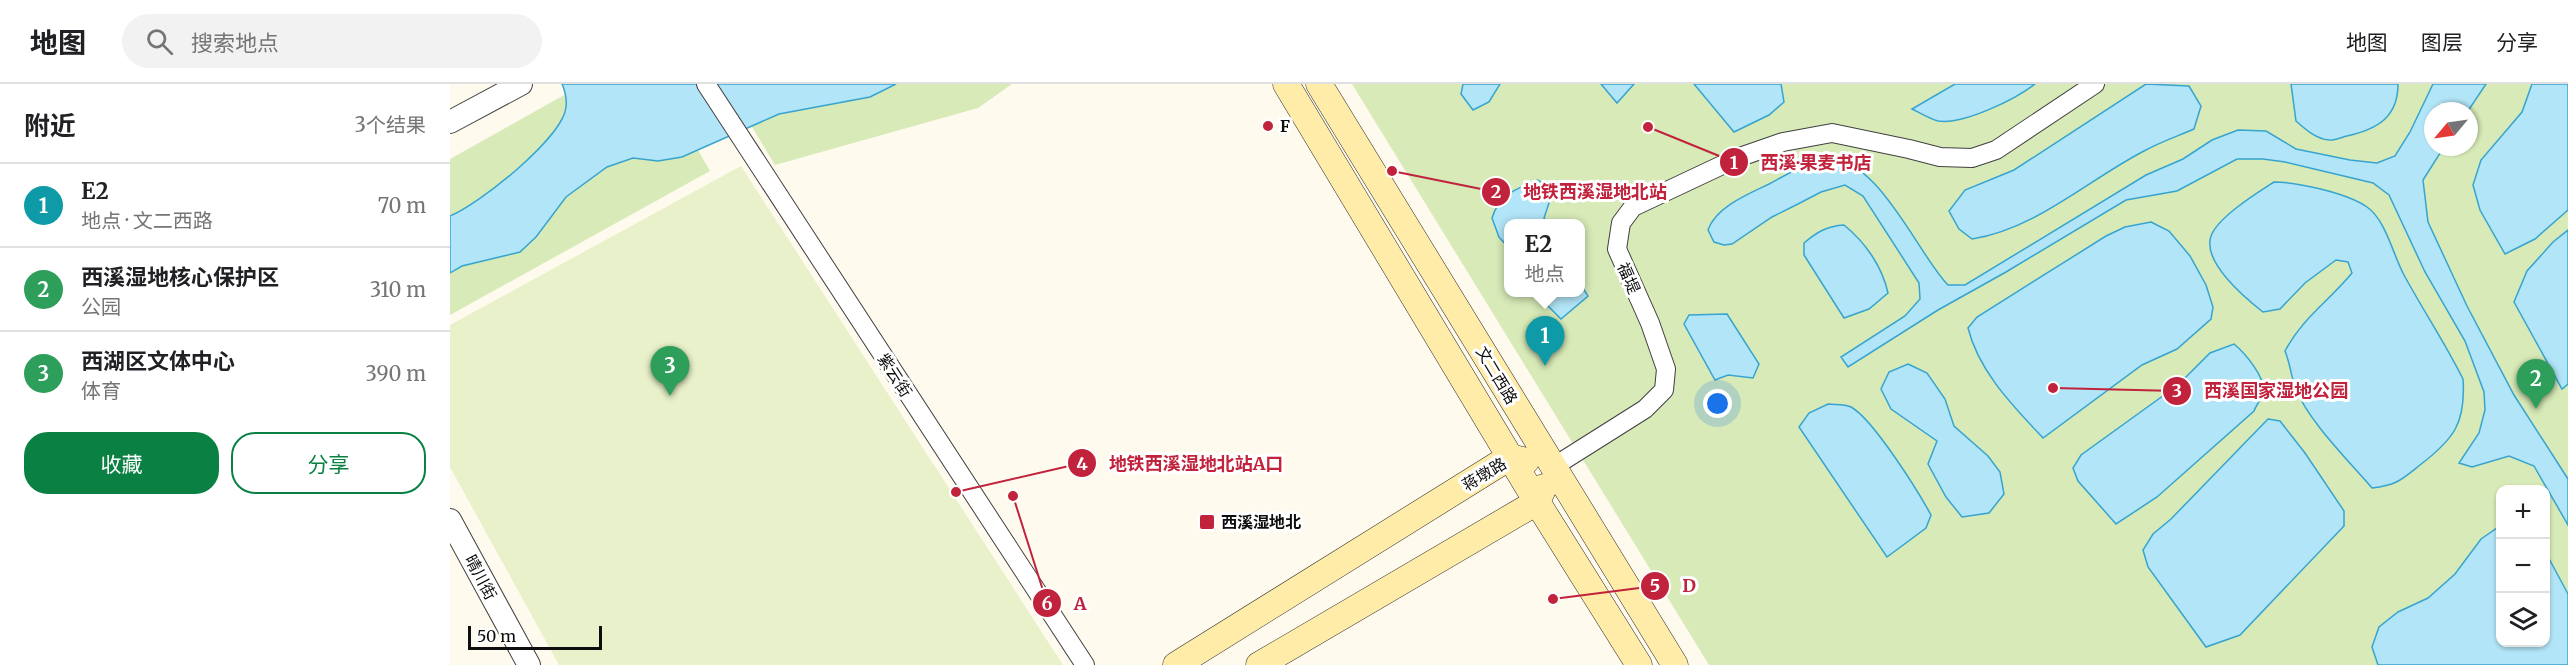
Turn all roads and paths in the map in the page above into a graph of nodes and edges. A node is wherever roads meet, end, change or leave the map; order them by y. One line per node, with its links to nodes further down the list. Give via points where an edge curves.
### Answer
1 (521, 84): 6 (street)
2 (706, 84): 12 (street, 紫云街)
3 (1286, 84): 7 (main road, 文二西路)
4 (1319, 84): 8 (main road, 文二西路)
5 (2095, 84): 8 (street, 福堤, via 1996,150 1972,158 1940,157 1832,133 1783,142 1737,158 1633,207 1621,223 1617,249 1666,369 1664,390 1646,409)
6 (450, 122)
7 (1510, 457): 8 (main road, 蒋墩路); 9 (main road, 文二西路); 13 (main road, 蒋墩路)
8 (1553, 467): 9 (main road); 16 (main road, 文二西路)
9 (1537, 502): 14 (main road); 15 (main road, 文二西路)
10 (450, 520): 11 (street, 晴川街)
11 (529, 665)
12 (1085, 665)
13 (1176, 665)
14 (1259, 665)
15 (1639, 665)
16 (1675, 665)

